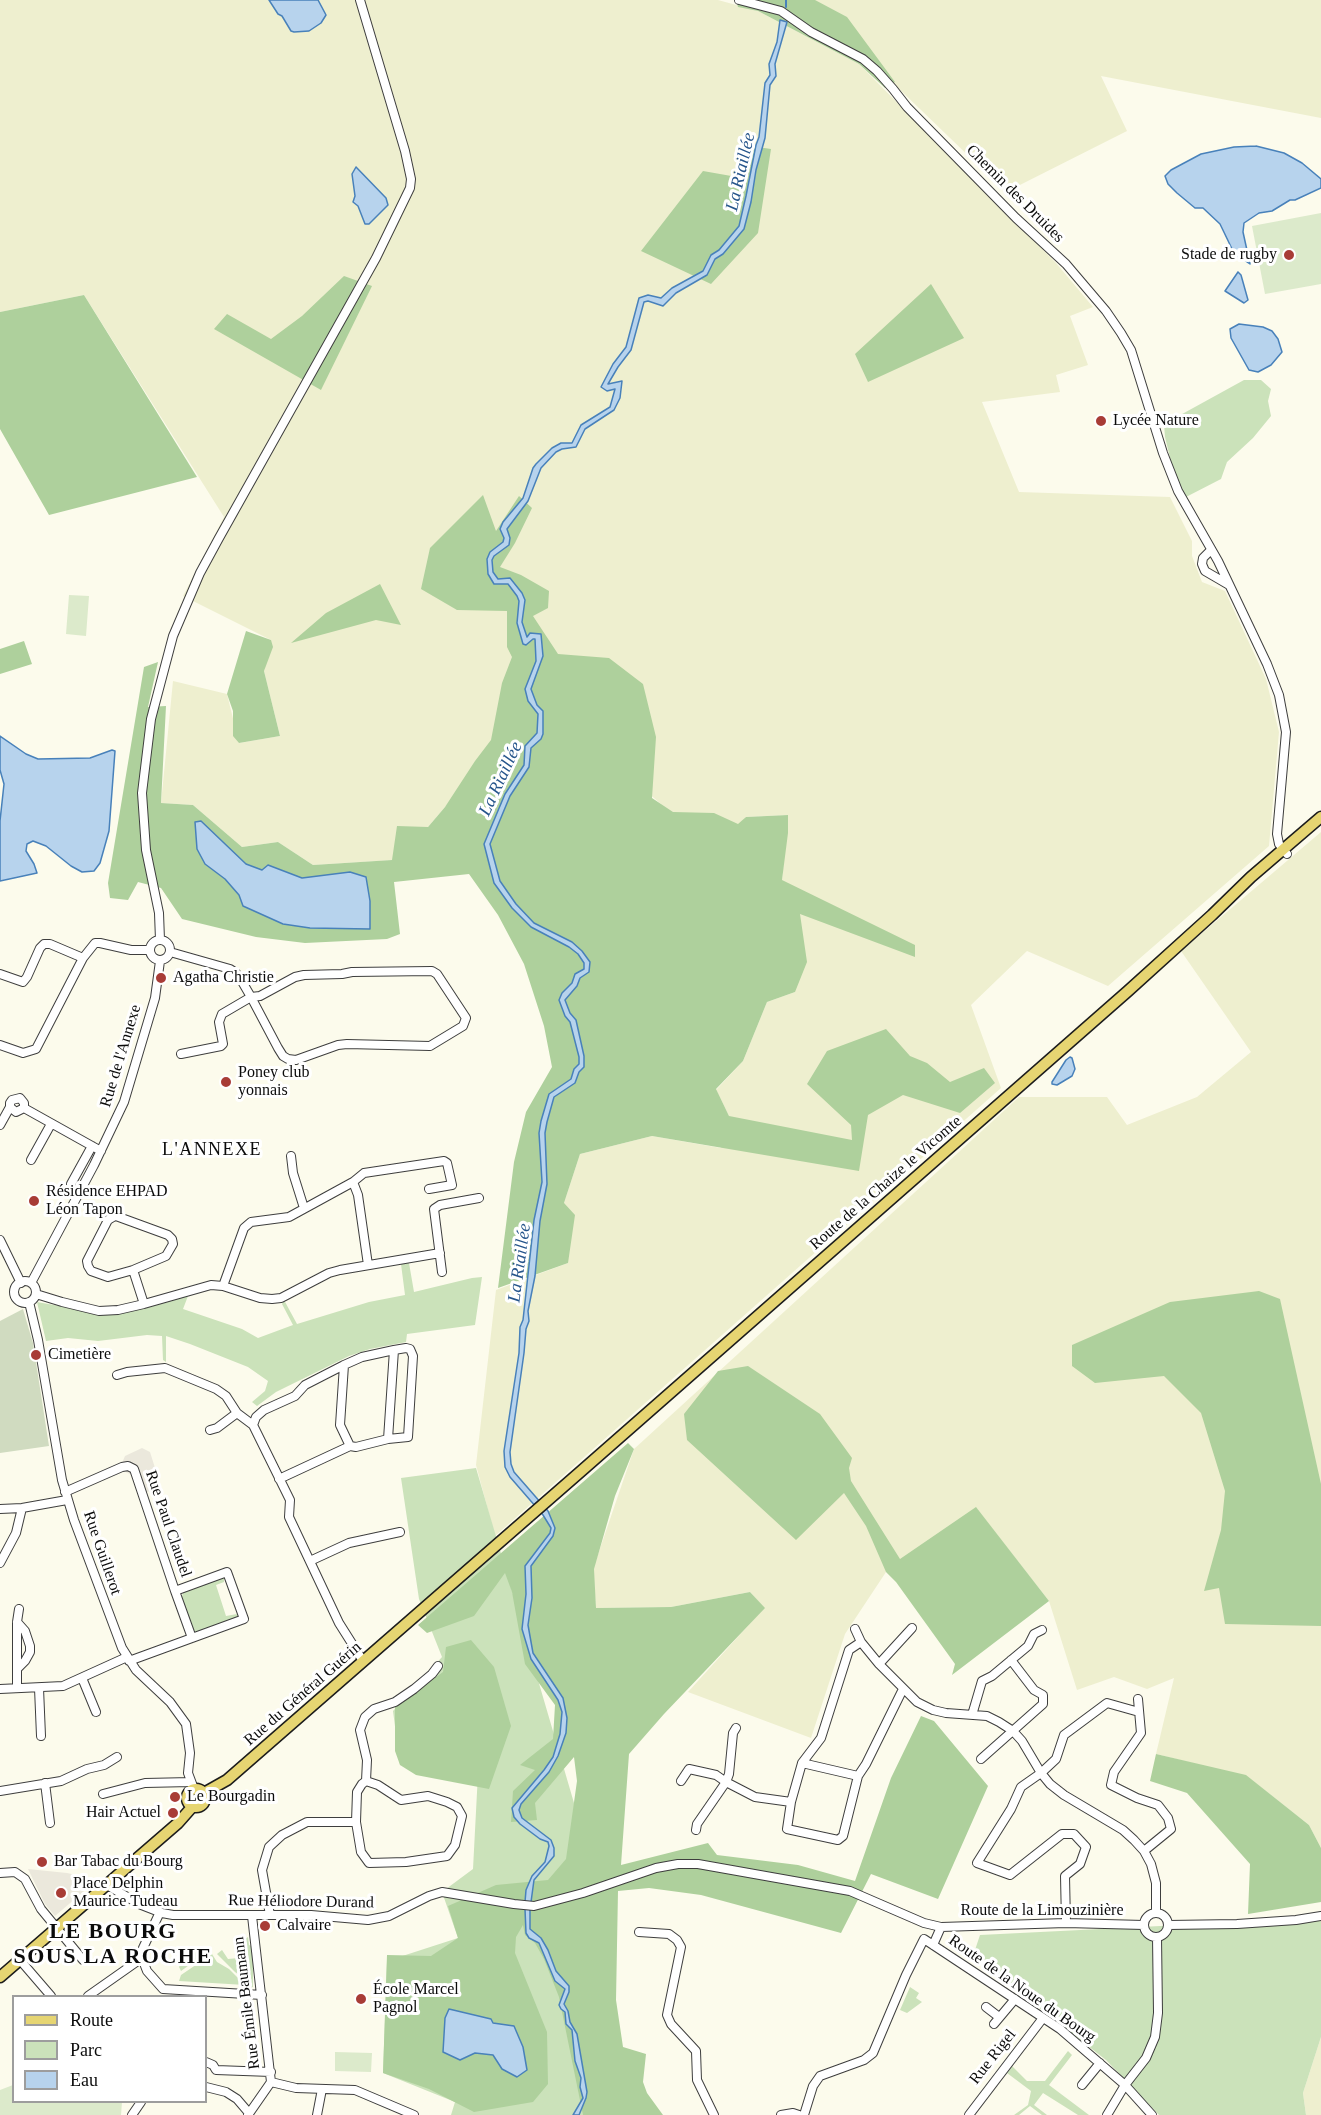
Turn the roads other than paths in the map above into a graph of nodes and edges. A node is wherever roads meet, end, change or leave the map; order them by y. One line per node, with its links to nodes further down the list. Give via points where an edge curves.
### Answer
1 (360, 0): 8 (street, via 405,151 410,188 376,258 200,573 173,636 151,719 142,793)
2 (739, 0): 3 (street, Chemin des Druides, via 781,11 863,59 1083,283 1131,350 1178,491)
3 (1211, 550): 4 (street, Chemin des Druides); 4 (street, via 1203,558 1205,571)
4 (1229, 585): 7 (street, Chemin des Druides, via 1279,695 1286,753 1277,828 1279,844)
5 (1321, 817): 7 (main road, Route de la Chaize le Vicomte)
6 (1321, 824): 7 (main road, Route de la Chaize le Vicomte)
7 (1285, 851): 51 (main road, Route de la Chaize le Vicomte, via 1249,888 1212,915)
8 (160, 940): 9 (street); 10 (street, via 167,942)
9 (150, 950): 11 (street, via 95,943); 12 (street, via 154,959)
10 (170, 952): 12 (street); 14 (street, via 230,969)
11 (83, 958): 13 (street, via 44,944 23,982); 15 (street, via 36,1048 23,1053)
12 (160, 961): 20 (street, Rue de l'Annexe, via 154,998 124,1102)
13 (0, 974)
14 (251, 997): 14 (street, via 283,1056 296,1060 347,1044 430,1046 466,1022 437,974 426,970 304,975); 16 (street, via 222,1014 221,1046)
15 (0, 1045)
16 (180, 1054)
17 (51, 1124): 18 (street, via 24,1108 22,1100 16,1098); 19 (street); 22 (street)
18 (0, 1125)
19 (92, 1146): 20 (street); 24 (street)
20 (101, 1151): 34 (street, Rue de l'Annexe)
21 (291, 1156): 27 (street)
22 (32, 1160)
23 (354, 1182): 25 (street, via 364,1173 444,1161 452,1185); 27 (street); 30 (street)
24 (71, 1184)
25 (429, 1189)
26 (479, 1198): 29 (street, via 434,1209)
27 (304, 1208): 35 (street, via 289,1216 251,1222 244,1228)
28 (0, 1240): 33 (street)
29 (440, 1253): 30 (street); 32 (street)
30 (368, 1265): 35 (street, via 329,1273 281,1298 260,1299)
31 (133, 1270): 31 (street, via 166,1256 172,1239 168,1234 113,1217 87,1261 88,1266 91,1271 108,1276); 38 (street)
32 (442, 1272)
33 (21, 1282): 34 (street); 37 (street, via 15,1295 22,1302)
34 (32, 1283): 36 (street)
35 (223, 1286): 38 (street, via 197,1288)
36 (36, 1294): 37 (street); 38 (street, via 99,1311)
37 (29, 1302): 48 (street, Rue Guillerot)
38 (144, 1304)
39 (394, 1350): 40 (street); 45 (street); 45 (street, via 406,1348 412,1353 408,1437)
40 (344, 1365): 43 (street, via 264,1410 255,1417); 46 (street, via 340,1425)
41 (117, 1375): 42 (street, via 165,1368 216,1389)
42 (237, 1413): 43 (street); 44 (street)
43 (253, 1425): 47 (street)
44 (210, 1430)
45 (388, 1439): 46 (street)
46 (350, 1446): 47 (street)
47 (279, 1479): 53 (street, via 290,1500 289,1517)
48 (66, 1496): 49 (street); 55 (street, Rue Paul Claudel, via 122,1467 134,1469); 62 (street, Rue Guillerot, via 115,1635)
49 (22, 1508): 50 (street); 54 (street, via 16,1533)
50 (0, 1509)
51 (535, 1512): 64 (main road, Rue du Général Guérin)
52 (400, 1532): 53 (street, via 349,1543)
53 (310, 1561): 64 (street, via 339,1623)
54 (0, 1563)
55 (175, 1591): 60 (street); 60 (street, via 227,1572 231,1581 244,1619)
56 (19, 1609): 68 (street)
57 (912, 1628): 65 (street)
58 (855, 1629): 61 (street)
59 (1042, 1630): 63 (street)
60 (192, 1638): 62 (street)
61 (861, 1642): 65 (street); 81 (street, via 849,1650 822,1738)
62 (128, 1659): 67 (street); 88 (street, Rue Guillerot, via 186,1724 188,1773)
63 (1011, 1660): 75 (street, via 982,1681); 77 (street, via 1034,1690 1043,1695 1043,1704)
64 (363, 1661): 88 (main road, Rue du Général Guérin, via 226,1780)
65 (879, 1664): 71 (street)
66 (438, 1666): 84 (street, via 414,1689 365,1717 360,1730 367,1760)
67 (82, 1678): 69 (street, via 63,1686); 73 (street)
68 (17, 1688): 69 (street); 70 (street)
69 (39, 1688): 78 (street)
70 (0, 1689)
71 (903, 1689): 75 (street, via 933,1710); 83 (street)
72 (1138, 1700): 74 (street)
73 (96, 1712)
74 (1139, 1712): 82 (street, via 1107,1702 1064,1735 1056,1759); 95 (street, via 1141,1733 1114,1772 1111,1785 1158,1805 1168,1818 1171,1829)
75 (972, 1715): 77 (street, via 987,1716)
76 (736, 1728): 86 (street)
77 (1013, 1731): 80 (street); 82 (street)
78 (41, 1736)
79 (117, 1757): 87 (street, via 61,1781)
80 (981, 1759)
81 (802, 1763): 83 (street); 91 (street)
82 (1041, 1773): 95 (street, via 1064,1795 1123,1830); 103 (street, via 1021,1787 977,1863 1010,1875 1062,1834 1074,1834 1086,1846 1080,1864 1065,1876)
83 (858, 1776): 91 (street, via 843,1836 838,1840 788,1829)
84 (366, 1781): 92 (street, via 357,1792); 92 (street, via 401,1800 428,1796 457,1807 462,1816 455,1845 447,1856 369,1863 361,1852)
85 (681, 1781): 86 (street, via 689,1769 716,1775)
86 (726, 1782): 91 (street, via 755,1797); 94 (street)
87 (45, 1783): 89 (street); 93 (street)
88 (196, 1788): 90 (street, via 145,1783); 97 (main road, Rue du Général Guérin, via 205,1799 202,1805 193,1806)
89 (0, 1791)
90 (103, 1794)
91 (792, 1802)
92 (356, 1822): 100 (street, via 307,1822 269,1847 262,1870)
93 (50, 1823)
94 (696, 1830)
95 (1144, 1851): 99 (street, via 1156,1883)
96 (0, 1873): 107 (street, via 20,1874)
97 (107, 1885): 98 (street, Rue Héliodore Durand); 107 (main road)
98 (160, 1912): 101 (street, Rue Héliodore Durand); 111 (street)
99 (1156, 1912): 104 (street, via 1149,1915); 105 (street, via 1166,1917)
100 (270, 1915): 101 (street, Rue Héliodore Durand); 106 (street, Rue Héliodore Durand, via 379,1919 442,1892 534,1906 633,1875 678,1864 698,1864 850,1891)
101 (252, 1916): 118 (street, Rue Émile Baumann)
102 (1321, 1916): 105 (street, via 1237,1924)
103 (1066, 1923): 104 (street, Route de la Limouzinière); 106 (street, Route de la Limouzinière)
104 (1144, 1925): 109 (street, via 1148,1934)
105 (1168, 1925): 109 (street, via 1165,1933)
106 (941, 1927): 110 (street)
107 (56, 1928): 112 (main road); 113 (street)
108 (639, 1932): 132 (street, via 669,1934 681,1947 667,2015 696,2051 697,2080)
109 (1157, 1937): 126 (street, via 1155,2037 1146,2058)
110 (933, 1945): 119 (street, Route de la Noue du Bourg); 135 (street, Route de la Noue du Bourg, via 924,1939 870,2056 820,2076)
111 (142, 1958): 115 (street); 117 (street)
112 (20, 1960): 114 (main road); 116 (street)
113 (83, 1960)
114 (0, 1977)
115 (161, 1993): 118 (street)
116 (50, 1995)
117 (89, 1995)
118 (262, 1995): 124 (street, Rue Émile Baumann)
119 (1015, 1999): 120 (street, via 996,2020); 121 (street, Route de la Noue du Bourg)
120 (986, 2007)
121 (1042, 2018): 123 (street, Route de la Noue du Bourg); 136 (street, Rue Rigel)
122 (207, 2062): 124 (street, via 216,2070)
123 (1100, 2063): 125 (street); 126 (street, Route de la Noue du Bourg)
124 (271, 2077): 128 (street, via 297,2088); 129 (street, Rue Émile Baumann)
125 (1082, 2085)
126 (1125, 2085): 137 (street); 138 (street, Route de la Noue du Bourg)
127 (207, 2087): 129 (street, via 237,2099)
128 (322, 2089): 130 (street); 131 (street, via 355,2090)
129 (248, 2114)
130 (317, 2115)
131 (414, 2115)
132 (714, 2115)
133 (781, 2115): 134 (street)
134 (799, 2115)
135 (804, 2115)
136 (969, 2115)
137 (1107, 2115)
138 (1152, 2115)

